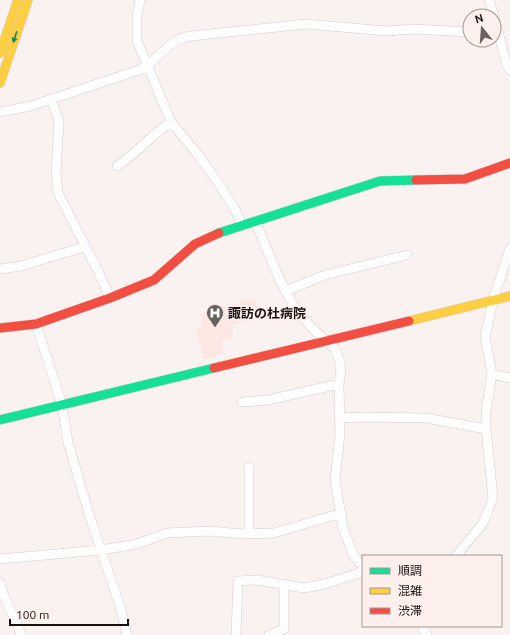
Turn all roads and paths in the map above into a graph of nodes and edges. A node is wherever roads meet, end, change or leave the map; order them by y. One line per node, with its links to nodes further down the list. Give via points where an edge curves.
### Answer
1 (18, 0): 6 (street)
2 (28, 0): 9 (street, one-way to 9)
3 (140, 0): 7 (street, via 137,41)
4 (462, 32): 7 (street, via 420,29 387,31 290,24 177,40)
5 (500, 48): 8 (street, via 506,66)
6 (0, 53)
7 (147, 67): 10 (street); 12 (street)
8 (510, 70)
9 (0, 83)
10 (51, 99): 11 (street); 17 (street, via 59,120 56,172 58,192)
11 (0, 112)
12 (170, 122): 14 (street, via 144,142 131,157); 16 (street, via 215,178)
13 (510, 163): 15 (street, via 465,179 380,181)
14 (117, 166)
15 (255, 222): 16 (street); 21 (street)
16 (242, 225): 23 (street, via 195,244 154,280)
17 (84, 247): 20 (street, via 21,266); 23 (street)
18 (510, 250): 24 (street)
19 (407, 255): 21 (street, via 325,275)
20 (0, 269)
21 (285, 291): 27 (street, via 298,311)
22 (510, 296): 24 (street)
23 (110, 298): 25 (street)
24 (493, 300): 27 (street); 28 (street, via 485,337)
25 (36, 324): 26 (street); 32 (street)
26 (0, 328)
27 (327, 341): 30 (street, via 335,349 339,359); 32 (street)
28 (492, 374): 29 (street); 35 (street, via 486,410)
29 (510, 378)
30 (339, 384): 31 (street, via 268,400); 33 (street)
31 (242, 402)
32 (62, 405): 34 (street); 39 (street, via 68,442)
33 (339, 418): 35 (street, via 426,418); 37 (street, via 340,434 335,480)
34 (0, 420)
35 (486, 429): 40 (street, via 493,498 483,523)
36 (249, 467): 38 (street)
37 (342, 513): 38 (street, via 274,533); 42 (street, via 348,541 354,556)
38 (249, 534): 39 (street, via 226,531 167,533 137,544)
39 (101, 550): 41 (street); 47 (street)
40 (457, 555)
41 (0, 558)
42 (362, 566)
43 (362, 572): 44 (street, via 304,588)
44 (284, 584): 48 (street, via 257,580 238,581); 49 (street, via 284,628)
45 (1, 588): 46 (street)
46 (21, 635)
47 (127, 635)
48 (236, 635)
49 (269, 635)

